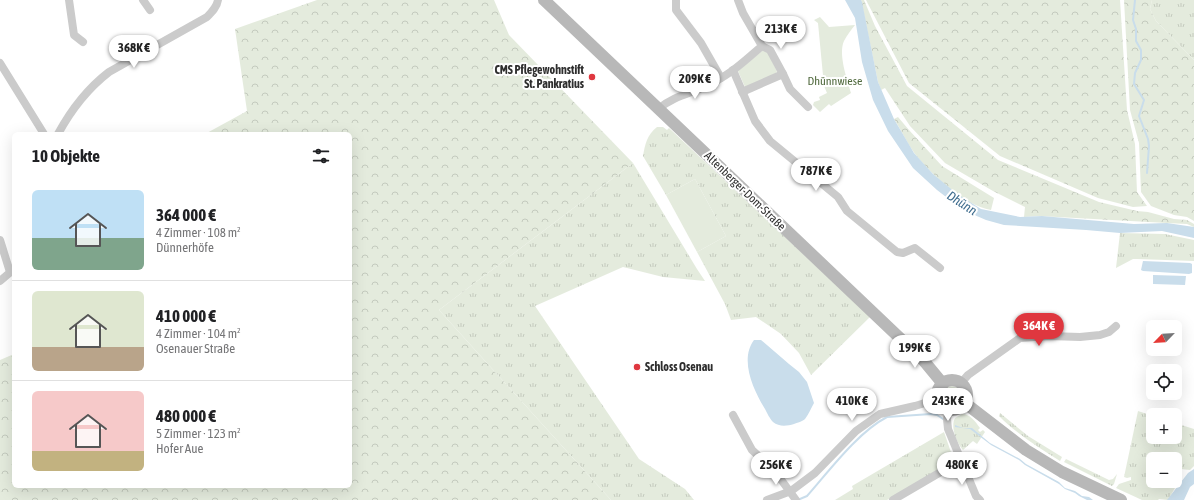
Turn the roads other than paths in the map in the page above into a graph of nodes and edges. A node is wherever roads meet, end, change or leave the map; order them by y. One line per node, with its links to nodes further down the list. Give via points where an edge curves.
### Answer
1 (69, 0): 8 (street, via 74,34)
2 (143, 0): 7 (street)
3 (218, 0): 18 (street, via 207,17 99,80 74,108)
4 (544, 0): 16 (main road, Altenberger-Dom-Straße)
5 (676, 0): 13 (street, via 676,10)
6 (738, 0): 9 (street)
7 (150, 10)
8 (84, 42)
9 (762, 46): 11 (street); 12 (street, via 770,50)
10 (1, 67): 17 (street)
11 (733, 70): 13 (street); 14 (street)
12 (783, 74): 14 (street); 15 (street, via 790,89)
13 (721, 78): 16 (street, via 669,101)
14 (742, 92): 20 (street, via 755,121 770,141 838,197 847,212 897,252 903,253 915,248)
15 (808, 107)
16 (658, 109): 25 (main road, Altenberger-Dom-Straße, via 924,361)
17 (43, 132)
18 (59, 132)
19 (0, 240): 21 (street)
20 (940, 268)
21 (12, 271): 22 (street)
22 (0, 281)
23 (1116, 326): 24 (street, via 1100,335 1020,338 968,375)
24 (961, 383): 25 (main road, via 951,381); 27 (main road, via 966,392)
25 (943, 384): 26 (main road, via 939,389)
26 (938, 399): 28 (main road, via 942,406); 31 (street, via 880,414 856,431 815,473)
27 (965, 403): 28 (main road, via 959,409); 36 (main road, via 1026,450 1062,472)
28 (949, 410): 30 (street, via 948,428)
29 (733, 415): 31 (street, via 752,450 774,470)
30 (962, 461): 34 (street); 35 (street)
31 (791, 491): 32 (street); 33 (street)
32 (767, 500)
33 (796, 500)
34 (893, 500)
35 (980, 500)
36 (1121, 500)

